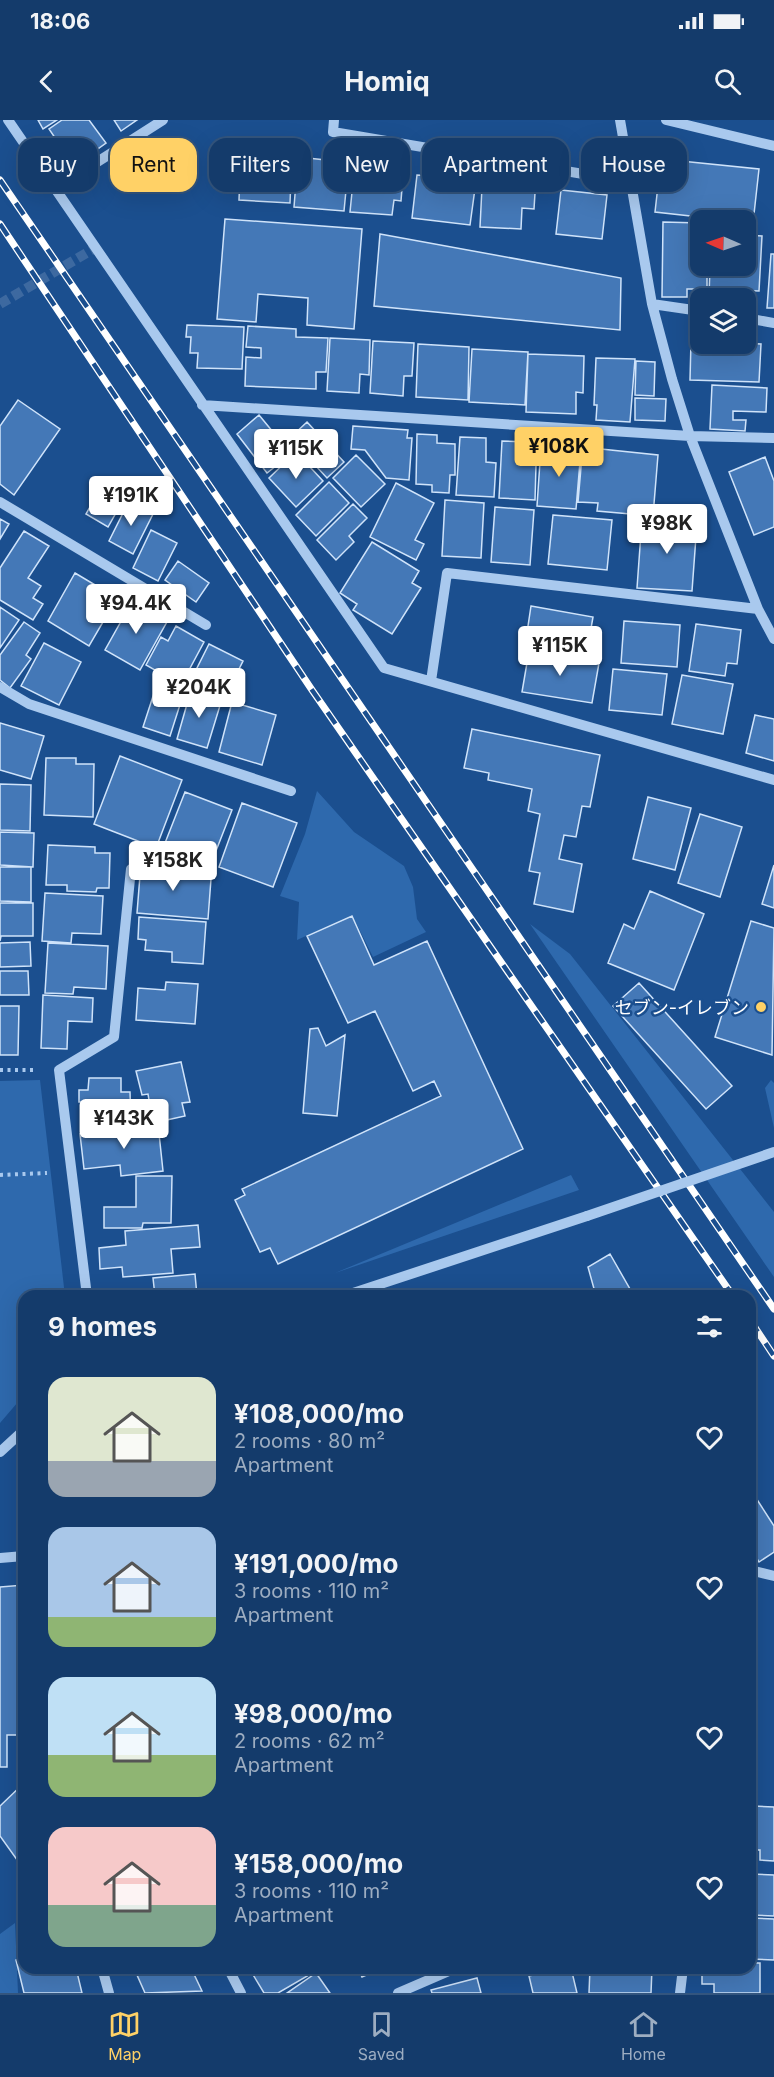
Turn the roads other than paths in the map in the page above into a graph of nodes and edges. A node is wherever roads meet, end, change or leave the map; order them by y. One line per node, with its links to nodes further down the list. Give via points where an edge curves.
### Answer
1 (8, 120): 6 (street)
2 (162, 120): 9 (street)
3 (334, 120): 10 (street, via 333,132)
4 (620, 120): 7 (street)
5 (666, 120): 8 (street)
6 (20, 138)
7 (623, 138)
8 (774, 146)
9 (98, 161)
10 (581, 174)
11 (57, 192): 17 (street)
12 (633, 192): 13 (street)
13 (652, 304): 14 (street); 18 (street)
14 (690, 310)
15 (756, 320): 16 (street)
16 (774, 323)
17 (202, 405): 18 (street); 24 (street, via 384,668)
18 (690, 436): 19 (street); 21 (street)
19 (774, 438)
20 (0, 502): 22 (street)
21 (758, 609): 23 (street); 24 (street, via 447,573)
22 (206, 625)
23 (774, 639)
24 (431, 681): 26 (street)
25 (0, 687): 27 (street, via 29,704)
26 (774, 780)
27 (291, 791)
28 (131, 869): 30 (street, via 114,1037 59,1070)
29 (774, 1152): 31 (street, bridge)
30 (86, 1290)
31 (362, 1290)
32 (18, 1436): 33 (street)
33 (0, 1452)
34 (18, 1556): 35 (street)
35 (0, 1558)
36 (756, 1572): 37 (street)
37 (774, 1576)
38 (104, 1974): 42 (street)
39 (231, 1974): 43 (street)
40 (442, 1974): 44 (street)
41 (682, 1974): 45 (street)
42 (109, 1993)
43 (241, 1993)
44 (398, 1993)
45 (681, 1993)

